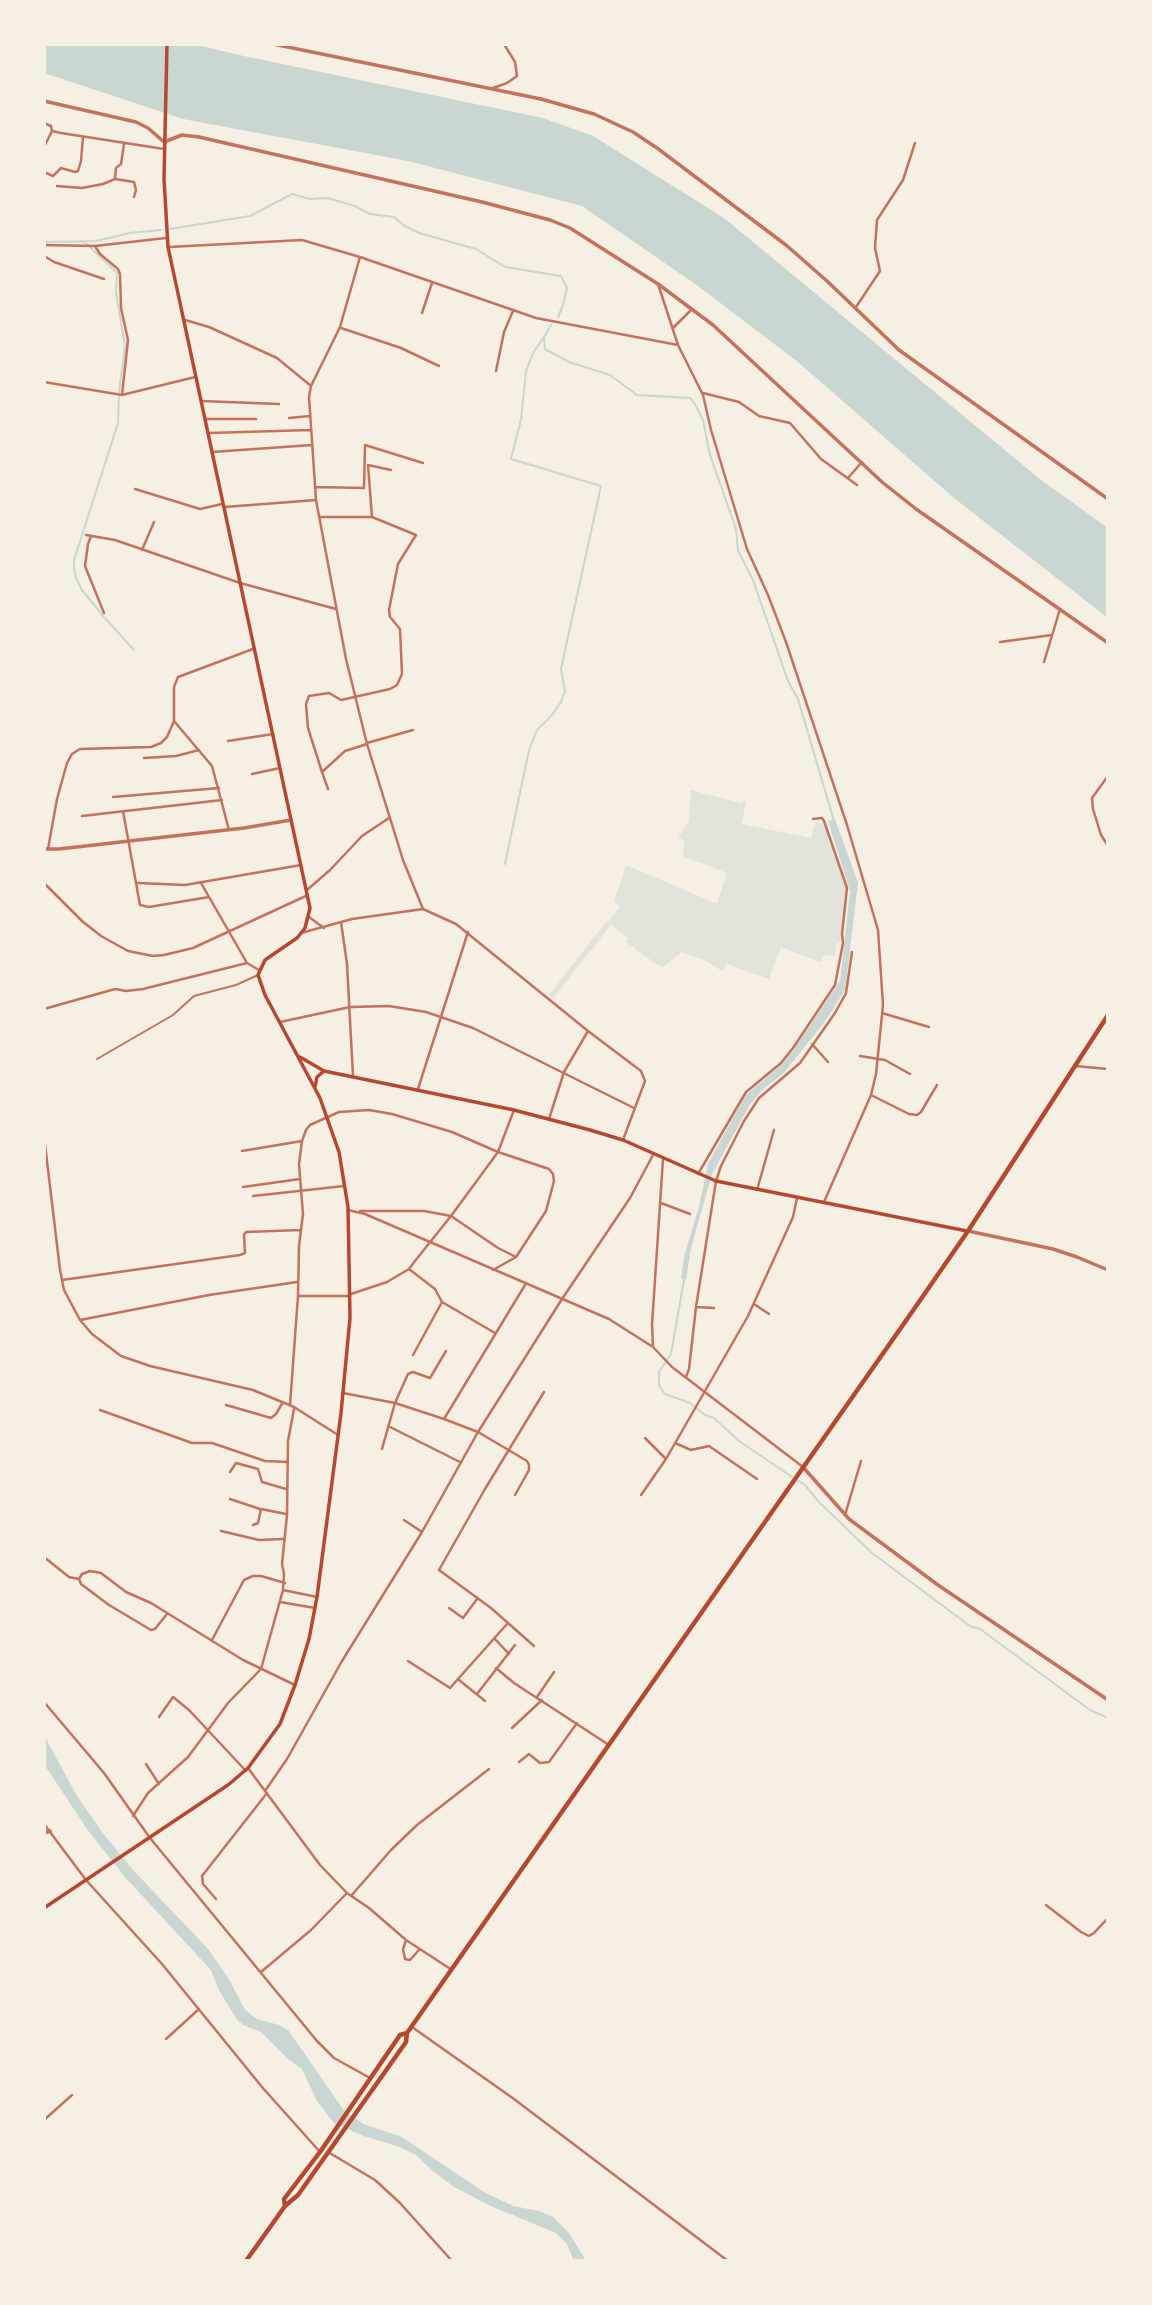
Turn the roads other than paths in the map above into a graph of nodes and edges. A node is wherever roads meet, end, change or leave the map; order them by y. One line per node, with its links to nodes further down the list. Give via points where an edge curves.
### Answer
1 (167, 44): 9 (main road)
2 (273, 44): 4 (street)
3 (504, 44): 4 (street, via 517,76)
4 (489, 89): 27 (street, via 594,114 633,132 786,245)
5 (44, 101): 9 (street, via 136,122)
6 (44, 123): 7 (street)
7 (52, 131): 8 (street); 12 (street)
8 (83, 137): 11 (street); 14 (street, via 78,170 61,168 53,176)
9 (164, 142): 13 (main road); 26 (street, via 182,135 206,139 550,220 588,238)
10 (915, 143): 27 (street, via 903,180 877,220 875,248 880,271)
11 (124, 144): 13 (street); 15 (street)
12 (44, 147)
13 (164, 149): 18 (main road)
14 (44, 172)
15 (115, 179): 16 (street, via 82,188); 17 (street, via 134,182)
16 (57, 186)
17 (134, 197)
18 (167, 238): 20 (street); 21 (main road)
19 (44, 245): 20 (street)
20 (93, 246): 41 (street, via 120,274 128,340)
21 (168, 247): 23 (street, via 298,240); 31 (main road)
22 (44, 256): 24 (street)
23 (360, 257): 25 (street); 32 (street)
24 (104, 278)
25 (432, 282): 29 (street); 30 (street)
26 (658, 284): 28 (street); 33 (street)
27 (855, 308): 59 (street, via 900,350)
28 (692, 309): 33 (street); 52 (street)
29 (514, 310): 34 (street); 36 (street)
30 (422, 313)
31 (184, 319): 37 (main road); 39 (street, via 277,358)
32 (340, 327): 35 (street); 39 (street)
33 (673, 328): 34 (street)
34 (678, 345): 40 (street)
35 (439, 366)
36 (496, 371)
37 (196, 377): 41 (street); 42 (main road)
38 (44, 382): 41 (street)
39 (311, 386): 44 (street)
40 (699, 390): 55 (street, via 740,402 759,416 790,423 821,459); 120 (street, via 747,549 782,632 871,901 878,930)
41 (119, 395)
42 (201, 401): 43 (street); 46 (main road)
43 (279, 404)
44 (310, 416): 45 (street); 48 (street)
45 (289, 418)
46 (205, 419): 47 (street); 49 (main road)
47 (256, 419)
48 (311, 430): 49 (street); 50 (street)
49 (208, 433): 51 (main road)
50 (312, 445): 51 (street); 57 (street)
51 (212, 452): 61 (main road)
52 (862, 462): 55 (street); 70 (street, via 916,509)
53 (423, 463): 57 (street, via 365,445 365,488)
54 (391, 470): 63 (street, via 368,465)
55 (848, 478): 56 (street)
56 (857, 485)
57 (316, 487): 60 (street)
58 (135, 489): 61 (street, via 200,509)
59 (1108, 499)
60 (316, 500): 61 (street); 62 (street)
61 (223, 505): 68 (main road)
62 (319, 517): 63 (street); 69 (street)
63 (372, 517): 77 (street, via 416,535 398,564 389,610 400,629 399,682 390,689)
64 (154, 522): 67 (street)
65 (86, 535): 66 (street)
66 (92, 536): 67 (street); 71 (street, via 85,566)
67 (142, 550): 68 (street)
68 (240, 583): 69 (street); 75 (main road)
69 (336, 609): 77 (street)
70 (1060, 609): 72 (street); 74 (street)
71 (104, 614)
72 (1052, 635): 73 (street); 76 (street)
73 (1000, 642)
74 (1108, 643)
75 (253, 649): 78 (street, via 178,677); 80 (main road)
76 (1044, 662)
77 (355, 696): 82 (street); 86 (street, via 338,700 329,693 309,696 308,728)
78 (174, 720): 83 (street); 101 (street, via 167,737 156,745 80,749 72,754)
79 (413, 730): 82 (street)
80 (273, 734): 81 (street); 85 (main road)
81 (228, 741)
82 (367, 743): 86 (street, via 345,751); 95 (street)
83 (199, 750): 84 (street); 89 (street, via 212,766)
84 (144, 758)
85 (279, 768): 87 (street); 97 (main road)
86 (322, 772): 90 (street)
87 (252, 774)
88 (1108, 776): 100 (street, via 1092,797)
89 (219, 788): 91 (street); 92 (street)
90 (328, 789)
91 (113, 797)
92 (222, 800): 93 (street); 98 (street)
93 (123, 811): 94 (street); 99 (street)
94 (82, 816)
95 (389, 818): 106 (street, via 362,836); 108 (street)
96 (813, 819): 154 (street, via 824,821 847,888 835,985 781,1063 746,1092)
97 (291, 820): 98 (street); 102 (main road)
98 (229, 830): 99 (street)
99 (128, 842): 101 (street); 104 (street)
100 (1108, 846)
101 (46, 849)
102 (301, 865): 105 (street); 106 (main road)
103 (44, 883): 112 (street, via 101,936 140,954 175,953)
104 (137, 883): 105 (street); 107 (street, via 138,903 144,907)
105 (201, 883): 107 (street)
106 (307, 892): 109 (main road); 112 (street)
107 (209, 897): 112 (street)
108 (423, 909): 110 (street); 113 (street)
109 (309, 917): 111 (street); 114 (main road)
110 (341, 922): 111 (street); 118 (street)
111 (324, 928): 114 (street)
112 (228, 932): 116 (street)
113 (468, 932): 122 (street); 125 (street)
114 (300, 933): 117 (main road, via 265,960)
115 (852, 952): 126 (street, via 846,993)
116 (247, 963): 117 (street); 119 (street, via 143,989 115,989)
117 (259, 972): 123 (main road); 130 (lane, via 236,985 194,996 173,1015)
118 (350, 1007): 122 (street, via 389,1006); 123 (street); 137 (street)
119 (44, 1009)
120 (882, 1013): 124 (street); 129 (street)
121 (1108, 1015): 132 (highway)
122 (442, 1017): 135 (street); 140 (street)
123 (280, 1022): 127 (main road)
124 (929, 1027)
125 (588, 1031): 135 (street); 142 (street, via 641,1071 645,1081)
126 (812, 1044): 131 (street); 156 (street, via 800,1063 755,1104)
127 (299, 1056): 134 (main road); 139 (main road)
128 (860, 1056): 129 (street)
129 (878, 1058): 136 (street); 141 (street)
130 (97, 1059)
131 (828, 1062)
132 (1075, 1066): 133 (street); 170 (highway)
133 (1108, 1069)
134 (324, 1071): 137 (main road); 139 (main road)
135 (564, 1072): 142 (street); 145 (street)
136 (910, 1074)
137 (353, 1076): 140 (main road)
138 (936, 1085): 141 (street, via 917,1115)
139 (315, 1087): 144 (main road)
140 (418, 1090): 143 (main road)
141 (871, 1095): 163 (street)
142 (634, 1108): 149 (street)
143 (514, 1111): 145 (main road); 151 (street)
144 (327, 1116): 148 (street, via 307,1127); 151 (street, via 353,1110 392,1114); 157 (main road)
145 (549, 1119): 149 (main road)
146 (774, 1130): 159 (street)
147 (44, 1136): 176 (street)
148 (302, 1140): 150 (street); 155 (street)
149 (623, 1140): 152 (main road)
150 (242, 1151)
151 (498, 1152): 168 (street); 172 (street, via 553,1174 546,1211)
152 (654, 1154): 153 (main road); 181 (street)
153 (663, 1158): 154 (main road); 164 (street)
154 (698, 1174): 156 (main road)
155 (300, 1179): 158 (street); 160 (street)
156 (715, 1181): 159 (main road); 184 (street)
157 (346, 1186): 160 (street); 165 (main road)
158 (243, 1187)
159 (757, 1190): 162 (main road)
160 (302, 1191): 161 (street); 169 (street)
161 (253, 1196)
162 (797, 1198): 163 (main road); 183 (street)
163 (824, 1202): 170 (main road)
164 (661, 1203): 167 (street); 189 (street)
165 (348, 1210): 166 (street); 179 (main road)
166 (358, 1211): 168 (street, via 424,1211); 171 (street)
167 (690, 1214)
168 (451, 1216): 171 (street); 172 (street)
169 (300, 1230): 176 (street, via 246,1232 243,1254); 177 (street)
170 (968, 1231): 175 (street, via 1053,1249); 213 (highway)
171 (431, 1242): 173 (street); 174 (street)
172 (516, 1257): 174 (street)
173 (409, 1269): 179 (street); 182 (street, via 435,1289)
174 (494, 1270): 178 (street)
175 (1108, 1270)
176 (62, 1280): 187 (street)
177 (297, 1282): 180 (street); 187 (street)
178 (525, 1284): 181 (street); 188 (street)
179 (350, 1295): 180 (street); 195 (main road)
180 (298, 1296): 199 (street)
181 (562, 1299): 189 (street, via 609,1319); 203 (street)
182 (442, 1302): 188 (street); 191 (street)
183 (754, 1304): 186 (street); 193 (street)
184 (696, 1307): 185 (street); 192 (street)
185 (714, 1308)
186 (769, 1314)
187 (79, 1320): 196 (street, via 121,1356)
188 (495, 1333): 201 (street)
189 (653, 1347): 192 (street)
190 (446, 1351): 197 (street, via 430,1378 408,1374)
191 (413, 1355)
192 (686, 1377): 193 (street)
193 (705, 1391): 206 (street); 213 (street)
194 (544, 1392): 208 (street)
195 (343, 1394): 197 (street); 204 (main road)
196 (283, 1402): 198 (street, via 271,1418); 199 (street)
197 (394, 1403): 201 (street); 202 (street)
198 (226, 1405)
199 (292, 1406): 204 (street); 211 (street)
200 (100, 1410): 211 (street, via 192,1443 212,1443 265,1461)
201 (444, 1419): 203 (street)
202 (388, 1426): 207 (street); 212 (street)
203 (478, 1432): 208 (street); 212 (street)
204 (338, 1434): 232 (main road)
205 (646, 1438): 209 (street)
206 (675, 1443): 209 (street); 215 (street, via 691,1450 709,1446)
207 (382, 1449)
208 (509, 1450): 217 (street, via 529,1465); 233 (street, via 439,1570)
209 (666, 1459): 218 (street)
210 (861, 1461): 222 (street)
211 (288, 1462): 216 (street)
212 (460, 1462): 226 (street)
213 (802, 1470): 222 (street); 260 (highway)
214 (230, 1472): 216 (street, via 236,1463 258,1469 262,1482)
215 (757, 1479)
216 (286, 1489): 221 (street)
217 (515, 1495)
218 (641, 1495)
219 (230, 1499): 220 (street)
220 (261, 1509): 221 (street); 224 (street, via 258,1523)
221 (287, 1514): 227 (street)
222 (845, 1515): 253 (street, via 938,1585)
223 (404, 1520): 226 (street)
224 (253, 1525)
225 (221, 1531): 227 (street, via 259,1540)
226 (422, 1532): 266 (street)
227 (284, 1539): 230 (street)
228 (44, 1557): 229 (street, via 69,1577)
229 (79, 1578): 237 (street, via 90,1571 101,1573); 237 (street, via 109,1605 150,1630)
230 (285, 1583): 231 (street); 240 (street, via 261,1576 244,1580)
231 (283, 1590): 232 (street); 234 (street)
232 (317, 1597): 235 (main road)
233 (477, 1599): 236 (street, via 463,1618); 238 (street)
234 (280, 1602): 235 (street); 246 (street)
235 (315, 1608): 249 (main road)
236 (449, 1608)
237 (167, 1614): 240 (street)
238 (508, 1624): 239 (street); 242 (street)
239 (495, 1639): 243 (street); 248 (street)
240 (212, 1640): 246 (street)
241 (515, 1645): 243 (street)
242 (534, 1646)
243 (509, 1654): 245 (street)
244 (408, 1661): 248 (street, via 447,1688)
245 (496, 1668): 250 (street); 251 (street)
246 (261, 1669): 249 (street); 259 (street)
247 (554, 1672): 251 (street)
248 (459, 1680): 250 (street)
249 (296, 1685): 263 (main road, via 280,1724)
250 (477, 1695): 254 (street)
251 (537, 1697): 252 (street)
252 (542, 1700): 257 (street); 258 (street)
253 (1108, 1700)
254 (485, 1701)
255 (44, 1702): 267 (street, via 104,1773)
256 (159, 1717): 259 (street, via 173,1697)
257 (577, 1723): 260 (street); 261 (street, via 549,1762 540,1763 529,1754)
258 (512, 1728)
259 (209, 1730): 263 (street); 265 (street)
260 (610, 1745): 281 (highway)
261 (519, 1762)
262 (146, 1764): 265 (street)
263 (247, 1769): 266 (street); 271 (main road)
264 (489, 1769): 274 (street, via 416,1825)
265 (159, 1784): 267 (street)
266 (266, 1792): 273 (street); 275 (street, via 202,1876)
267 (133, 1816): 271 (street)
268 (44, 1824): 269 (street)
269 (50, 1831): 270 (street); 272 (street)
270 (44, 1833)
271 (149, 1839): 272 (main road); 282 (street)
272 (88, 1879): 277 (main road); 283 (street)
273 (346, 1893): 274 (street); 282 (street)
274 (351, 1896): 279 (street)
275 (216, 1899)
276 (1046, 1905): 278 (street, via 1089,1936)
277 (44, 1908)
278 (1108, 1918)
279 (406, 1940): 280 (street); 280 (street, via 405,1959 410,1960)
280 (419, 1950): 281 (street)
281 (452, 1971): 284 (highway)
282 (261, 1972): 287 (street, via 329,2053)
283 (199, 2009): 286 (street); 290 (street, via 262,2087)
284 (412, 2026): 285 (highway); 295 (street)
285 (407, 2033): 287 (highway, via 400,2035); 291 (highway)
286 (166, 2039)
287 (370, 2080): 290 (highway)
288 (72, 2095): 289 (street)
289 (44, 2120)
290 (322, 2149): 292 (highway, via 284,2199)
291 (329, 2151): 292 (highway); 294 (street, via 375,2180)
292 (285, 2206): 293 (highway)
293 (246, 2261)
294 (452, 2261)
295 (728, 2261)

